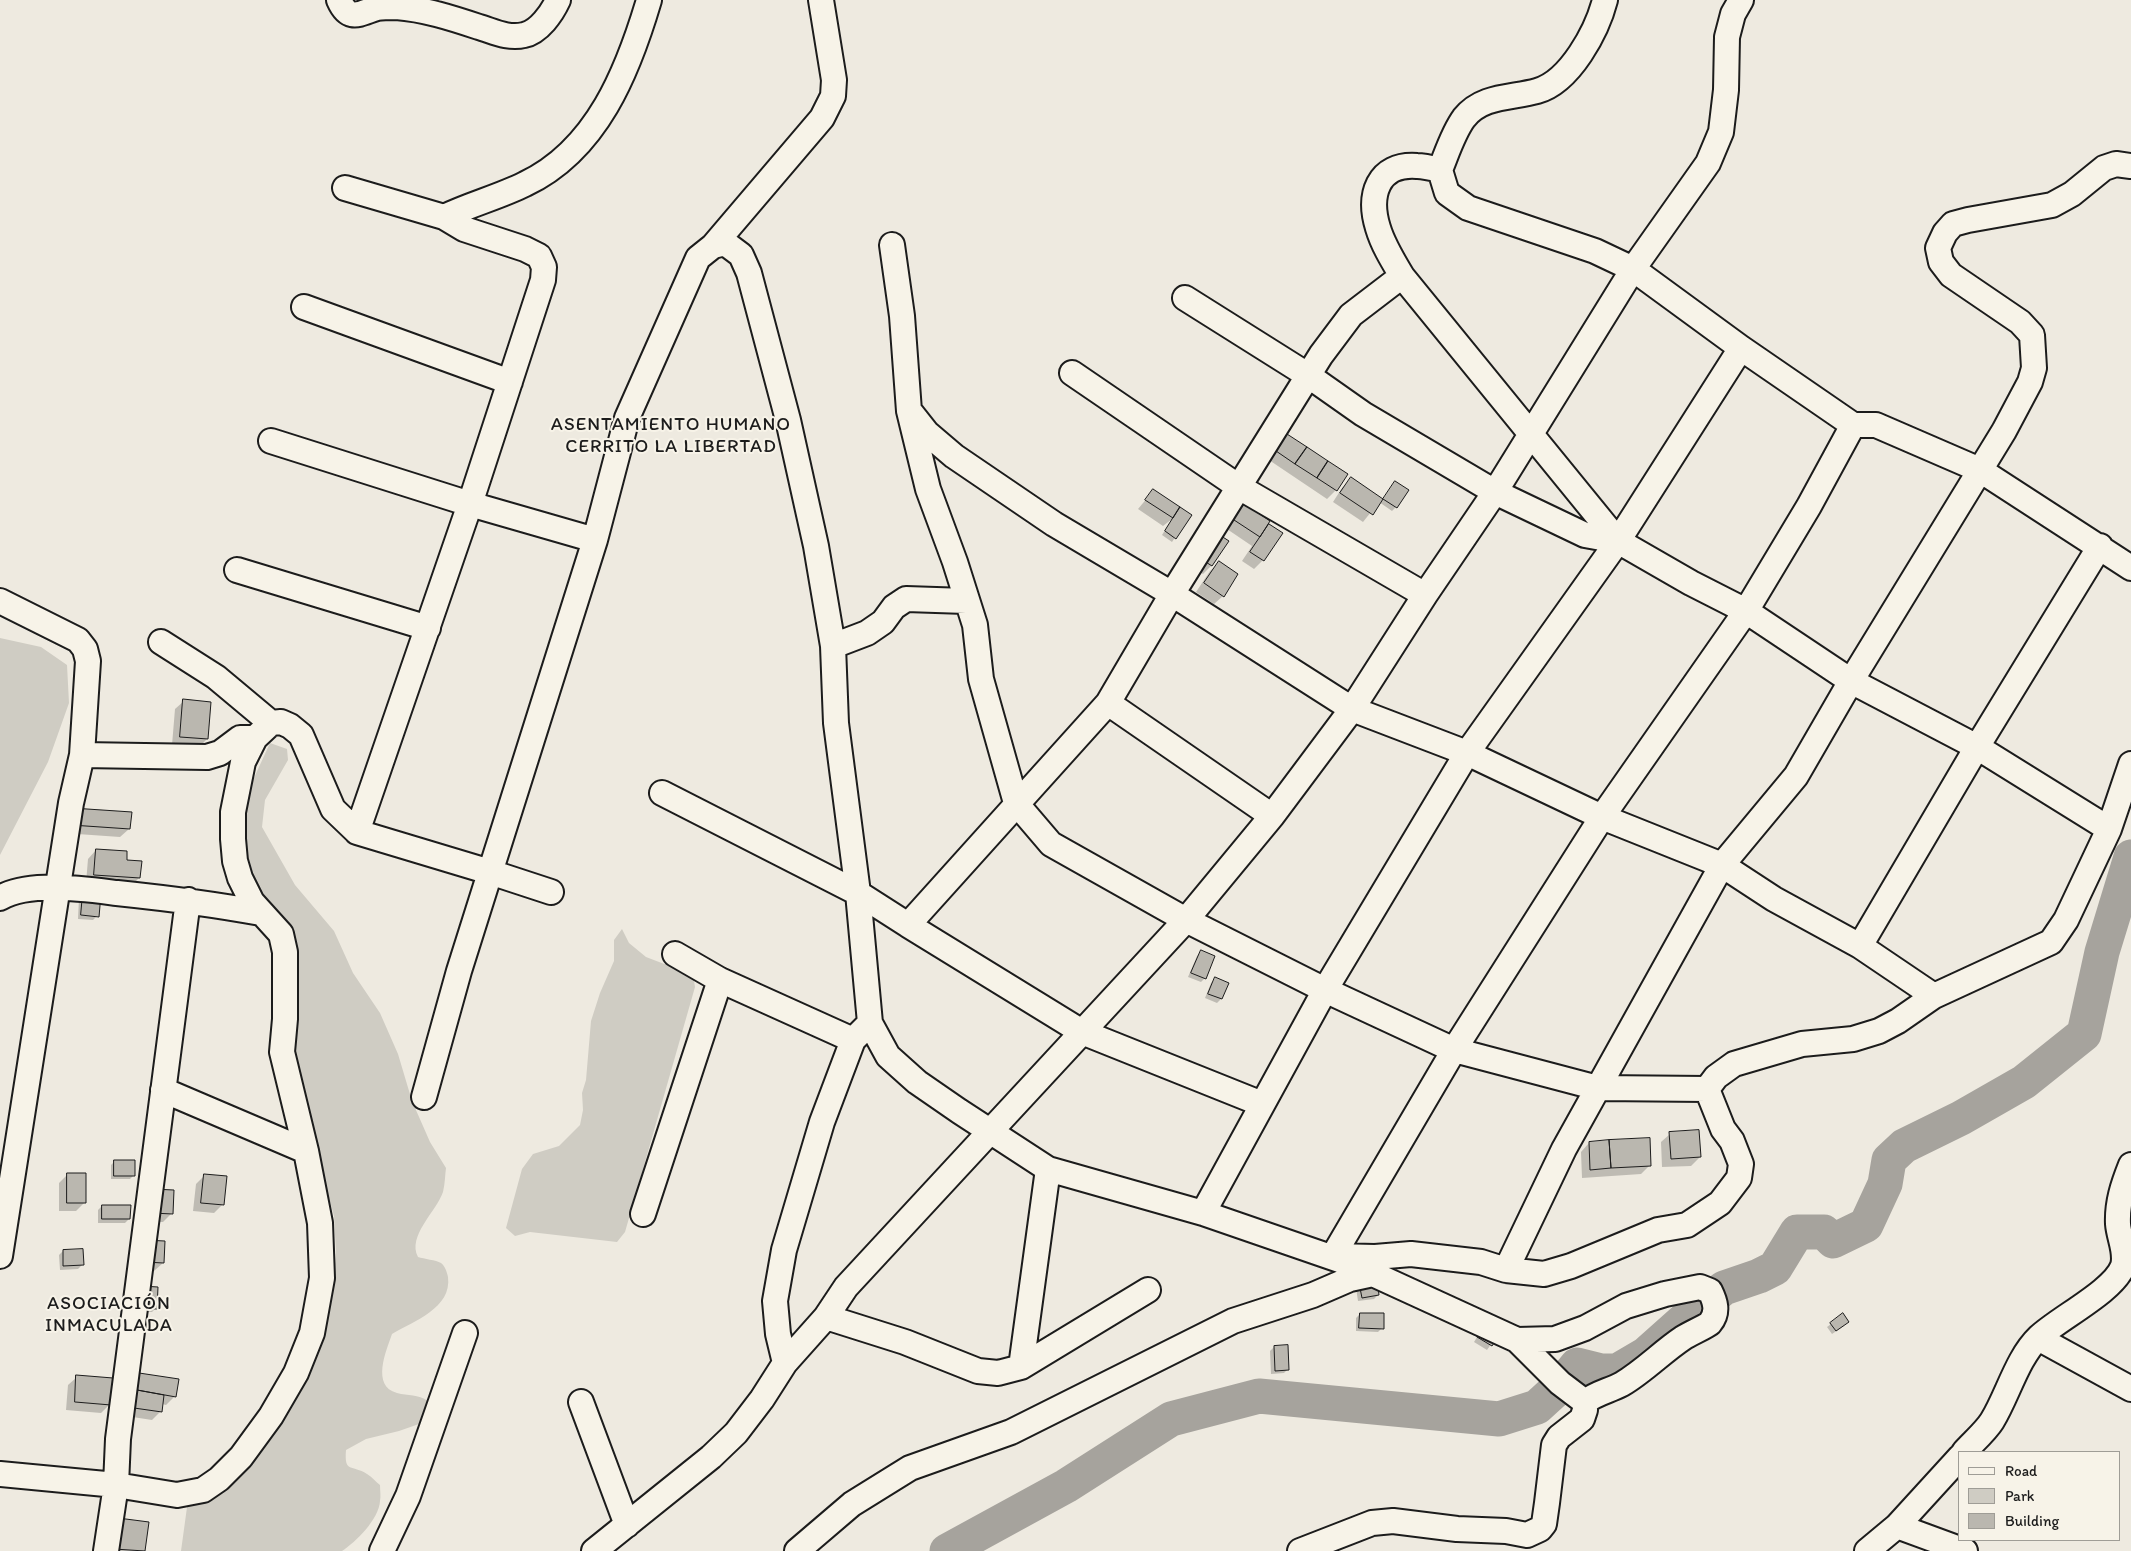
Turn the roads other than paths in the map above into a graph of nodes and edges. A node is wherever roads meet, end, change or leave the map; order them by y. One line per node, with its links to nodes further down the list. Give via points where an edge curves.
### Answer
1 (339, 0): 2 (street, via 343,8 358,15 380,8 408,8 512,36 525,35 536,28)
2 (558, 0)
3 (649, 0): 10 (street, via 636,44 612,98 584,139 558,163 527,183)
4 (820, 0): 12 (street, via 834,80 833,96 822,118)
5 (1605, 0): 8 (street, via 1594,29 1573,66 1562,78 1538,91 1483,103 1464,118)
6 (1741, 0): 13 (street, via 1733,14 1727,38 1721,132 1708,163)
7 (2131, 166): 25 (street, via 2116,164 2104,168 2072,194 2052,205 1952,224 1945,233 1938,248 1941,262 1951,275 2020,322 2032,335 2034,368 2030,382)
8 (1440, 170): 13 (street, via 1446,193 1468,208 1595,251); 14 (street, via 1416,165 1390,172 1379,181 1374,202 1377,227)
9 (344, 188): 10 (street)
10 (444, 217): 20 (street, via 464,229 525,249 539,256 544,266 543,280)
11 (892, 245): 21 (street, via 902,316)
12 (712, 246): 29 (street, via 698,258 627,418); 41 (street, via 725,244 741,255 749,273 788,420 816,546)
13 (1633, 268): 17 (street); 23 (street)
14 (1402, 276): 19 (street, via 1351,314); 23 (street)
15 (1185, 298): 19 (street)
16 (304, 307): 20 (street)
17 (1741, 348): 22 (street); 30 (street)
18 (1072, 373): 26 (street)
19 (1309, 376): 26 (street); 27 (street, via 1363,414)
20 (510, 382): 28 (street)
21 (909, 410): 34 (street, via 927,432 954,456 1054,524); 37 (street, via 928,489)
22 (1853, 425): 25 (street, via 1876,425); 38 (street)
23 (1530, 434): 27 (street); 30 (street)
24 (271, 441): 28 (street)
25 (1980, 470): 31 (street); 42 (street)
26 (1239, 487): 34 (street); 35 (street)
27 (1495, 492): 30 (street, via 1585,534); 35 (street)
28 (470, 504): 29 (street); 39 (street)
29 (595, 540): 57 (street)
30 (1618, 541): 38 (street); 47 (street)
31 (2100, 546): 32 (street); 46 (street)
32 (2131, 568)
33 (237, 570): 39 (street)
34 (1172, 594): 43 (street); 44 (street)
35 (1425, 595): 44 (street)
36 (0, 601): 48 (street, via 78,640 85,649 88,661)
37 (966, 601): 41 (street, via 906,599 867,633); 51 (street, via 975,625 982,679)
38 (1746, 611): 42 (street); 53 (street)
39 (428, 628): 55 (street)
40 (161, 642): 45 (street, via 216,677)
41 (833, 646): 60 (street, via 836,724)
42 (1851, 681): 46 (street); 56 (street, via 1796,776)
43 (1108, 703): 51 (street); 52 (street)
44 (1352, 709): 47 (street); 52 (street)
45 (263, 730): 48 (street, via 240,738 207,758); 55 (street, via 281,722 301,735 333,809); 63 (street, via 243,762 233,812 235,861 240,878)
46 (1977, 747): 54 (street); 66 (street)
47 (1467, 753): 53 (street); 69 (street)
48 (82, 755): 58 (street)
49 (2131, 764): 54 (street)
50 (662, 793): 60 (street)
51 (1016, 803): 64 (street, via 1051,844); 65 (street)
52 (1272, 816): 64 (street)
53 (1602, 817): 56 (street); 74 (street)
54 (2109, 828): 70 (street, via 2066,920 2051,942)
55 (357, 832): 57 (street)
56 (1722, 865): 66 (street, via 1774,899); 75 (street)
57 (490, 872): 59 (street); 78 (street)
58 (58, 887): 61 (street, via 9,893); 62 (street); 86 (street)
59 (551, 892)
60 (858, 893): 65 (street); 71 (street)
61 (0, 898)
62 (188, 900): 63 (street); 77 (street)
63 (260, 913): 81 (street, via 281,934 285,952 282,1052)
64 (1186, 920): 69 (street); 72 (street)
65 (908, 925): 72 (street)
66 (1860, 946): 70 (street)
67 (675, 954): 68 (street)
68 (720, 980): 73 (street); 85 (street)
69 (1325, 990): 74 (street); 79 (street)
70 (1934, 996): 76 (street, via 1898,1022 1879,1031 1853,1039 1802,1044 1734,1064 1716,1077)
71 (870, 1022): 73 (street); 80 (street, via 888,1056 917,1082)
72 (1082, 1032): 79 (street); 80 (street)
73 (853, 1040): 95 (street, via 822,1122 784,1250 775,1301)
74 (1454, 1050): 75 (street); 87 (street)
75 (1598, 1088): 76 (street); 88 (street, via 1564,1149)
76 (1707, 1089): 88 (street, via 1741,1164 1739,1178 1720,1203 1687,1225 1658,1230 1571,1266 1544,1274)
77 (162, 1090): 81 (street); 103 (street, via 120,1429)
78 (424, 1097)
79 (1262, 1104): 84 (street)
80 (991, 1132): 83 (street); 91 (street, via 846,1287)
81 (306, 1151): 103 (street, via 320,1223 322,1278 312,1333 296,1374 241,1457 203,1490 177,1495)
82 (2131, 1165): 93 (street, via 2120,1195 2118,1225 2123,1266 2103,1289)
83 (1048, 1169): 84 (street); 96 (street)
84 (1203, 1213): 87 (street)
85 (643, 1214)
86 (0, 1256)
87 (1333, 1256): 88 (street, via 1420,1255 1481,1262); 89 (street)
88 (1506, 1270)
89 (1373, 1274): 94 (street); 109 (street, via 1350,1279 1313,1295 1233,1321 1011,1432 910,1468 852,1504)
90 (1148, 1290): 96 (street)
91 (826, 1318): 95 (street); 96 (street, via 904,1342 978,1371 998,1373)
92 (465, 1332): 107 (street, via 408,1496)
93 (2038, 1338): 97 (street); 100 (street, via 1991,1422)
94 (1517, 1340): 99 (street, via 1560,1384); 99 (street, via 1555,1339 1585,1328 1626,1306 1665,1294 1700,1287 1713,1296 1715,1313 1709,1324 1679,1341 1621,1384 1595,1394)
95 (785, 1364): 104 (street, via 736,1433)
96 (1021, 1368)
97 (2131, 1389)
98 (581, 1402): 104 (street)
99 (1585, 1402): 110 (street, via 1582,1419 1554,1445 1548,1503 1540,1529 1527,1535 1393,1521 1372,1523)
100 (1965, 1451)
101 (1958, 1459): 105 (street)
102 (0, 1474): 103 (street)
103 (116, 1485): 106 (street)
104 (627, 1526): 108 (street)
105 (1897, 1526): 111 (street); 112 (street)
106 (106, 1551)
107 (382, 1551)
108 (594, 1551)
109 (797, 1551)
110 (1300, 1551)
111 (1867, 1551)
112 (1965, 1551)

